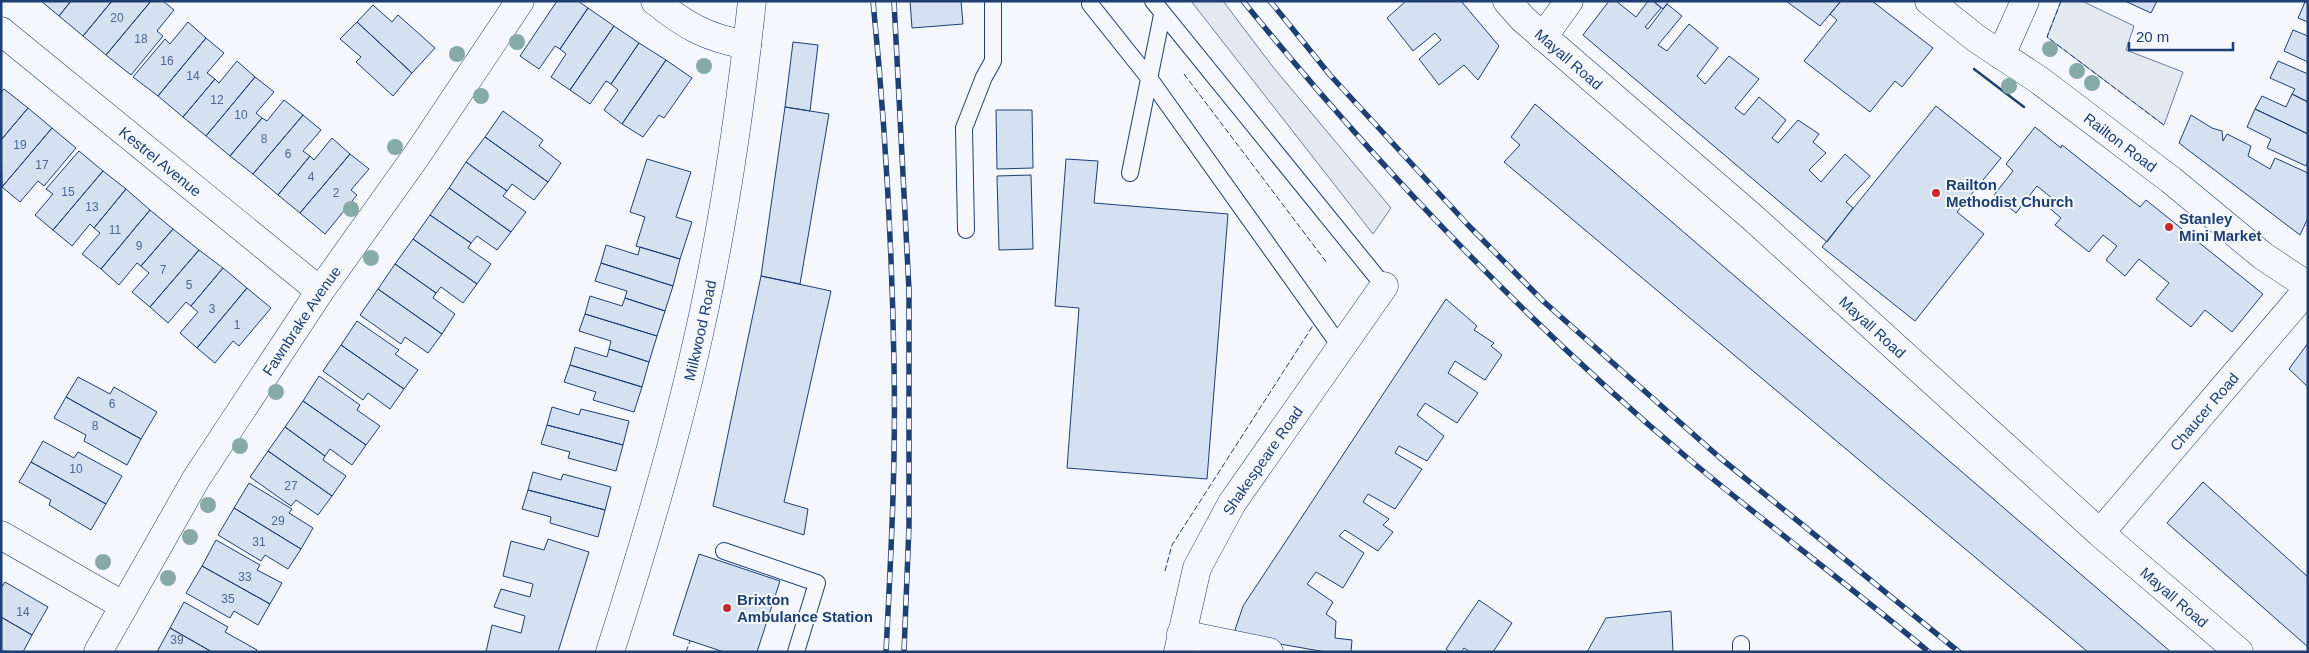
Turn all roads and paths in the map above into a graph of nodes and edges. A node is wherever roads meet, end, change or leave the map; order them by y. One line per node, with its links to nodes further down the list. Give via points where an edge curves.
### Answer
1 (520, 1): 20 (street, Fawnbrake Avenue, via 418,155)
2 (655, 1): 13 (street, via 691,28 710,37)
3 (752, 1): 13 (street, Milkwood Road)
4 (993, 1): 17 (lane, via 994,61 984,77 964,128)
5 (1508, 1): 12 (street, Mayall Road)
6 (1569, 1): 12 (street)
7 (1929, 1): 14 (street, Railton Road)
8 (2025, 1): 14 (street)
9 (1090, 4): 15 (lane)
10 (1157, 8): 15 (lane); 18 (lane)
11 (1, 31): 20 (street, Kestrel Avenue)
12 (1543, 37): 22 (street, Mayall Road, via 1752,217)
13 (747, 45): 28 (street, Milkwood Road, via 733,150 694,359 666,468)
14 (2001, 55): 19 (street, Railton Road, via 2045,85 2263,256)
15 (1149, 78): 16 (lane); 21 (lane)
16 (1130, 173)
17 (966, 230)
18 (1384, 286): 21 (street, Shakespeare Road)
19 (2307, 286): 22 (street, Chaucer Road)
20 (320, 291): 25 (street, Fawnbrake Avenue, via 196,479)
21 (1340, 346): 26 (street, Shakespeare Road, via 1232,502 1197,568)
22 (2100, 532): 31 (street, Mayall Road)
23 (1, 536): 25 (street)
24 (724, 550): 29 (lane, via 817,583)
25 (124, 606): 27 (street, Fawnbrake Avenue)
26 (1179, 643): 30 (street)
27 (98, 652)
28 (610, 652)
29 (796, 652)
30 (1269, 652)
31 (2239, 652)

